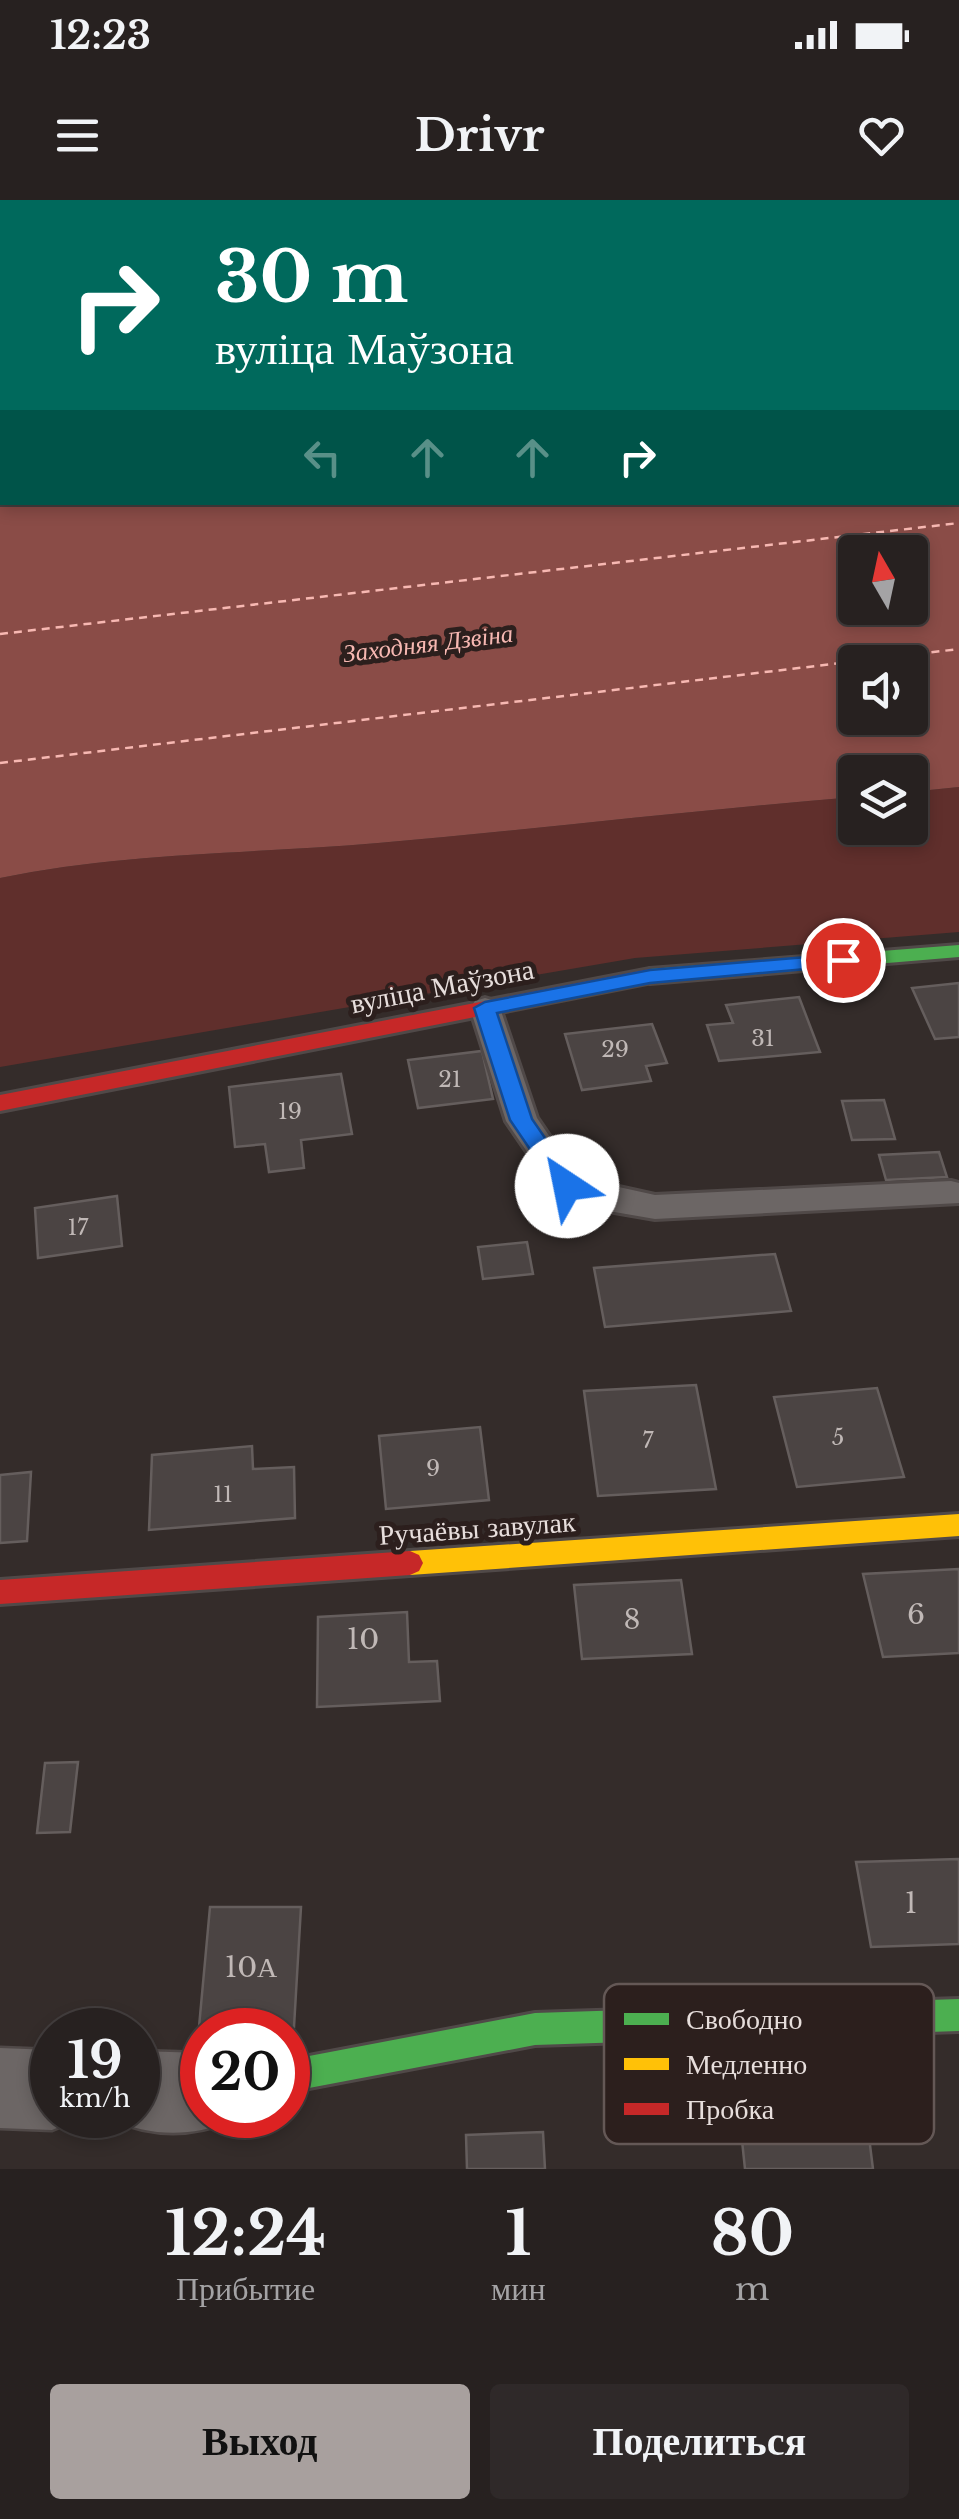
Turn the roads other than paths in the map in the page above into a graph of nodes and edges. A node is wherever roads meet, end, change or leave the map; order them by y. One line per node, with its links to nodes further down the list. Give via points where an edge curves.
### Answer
1 (959, 950): 2 (street, вуліца Маўзона, via 650,976)
2 (485, 1008): 3 (street, вуліца Маўзона); 4 (lane, via 522,1120 567,1186 655,1207)
3 (0, 1104)
4 (951, 1193)
5 (959, 1524): 6 (street, Ручаёвы завулак)
6 (0, 1592)
7 (959, 2015): 8 (street)
8 (934, 2016)
9 (604, 2027): 10 (street, via 535,2029)
10 (310, 2072)
11 (0, 2088): 12 (street)
12 (30, 2089)

